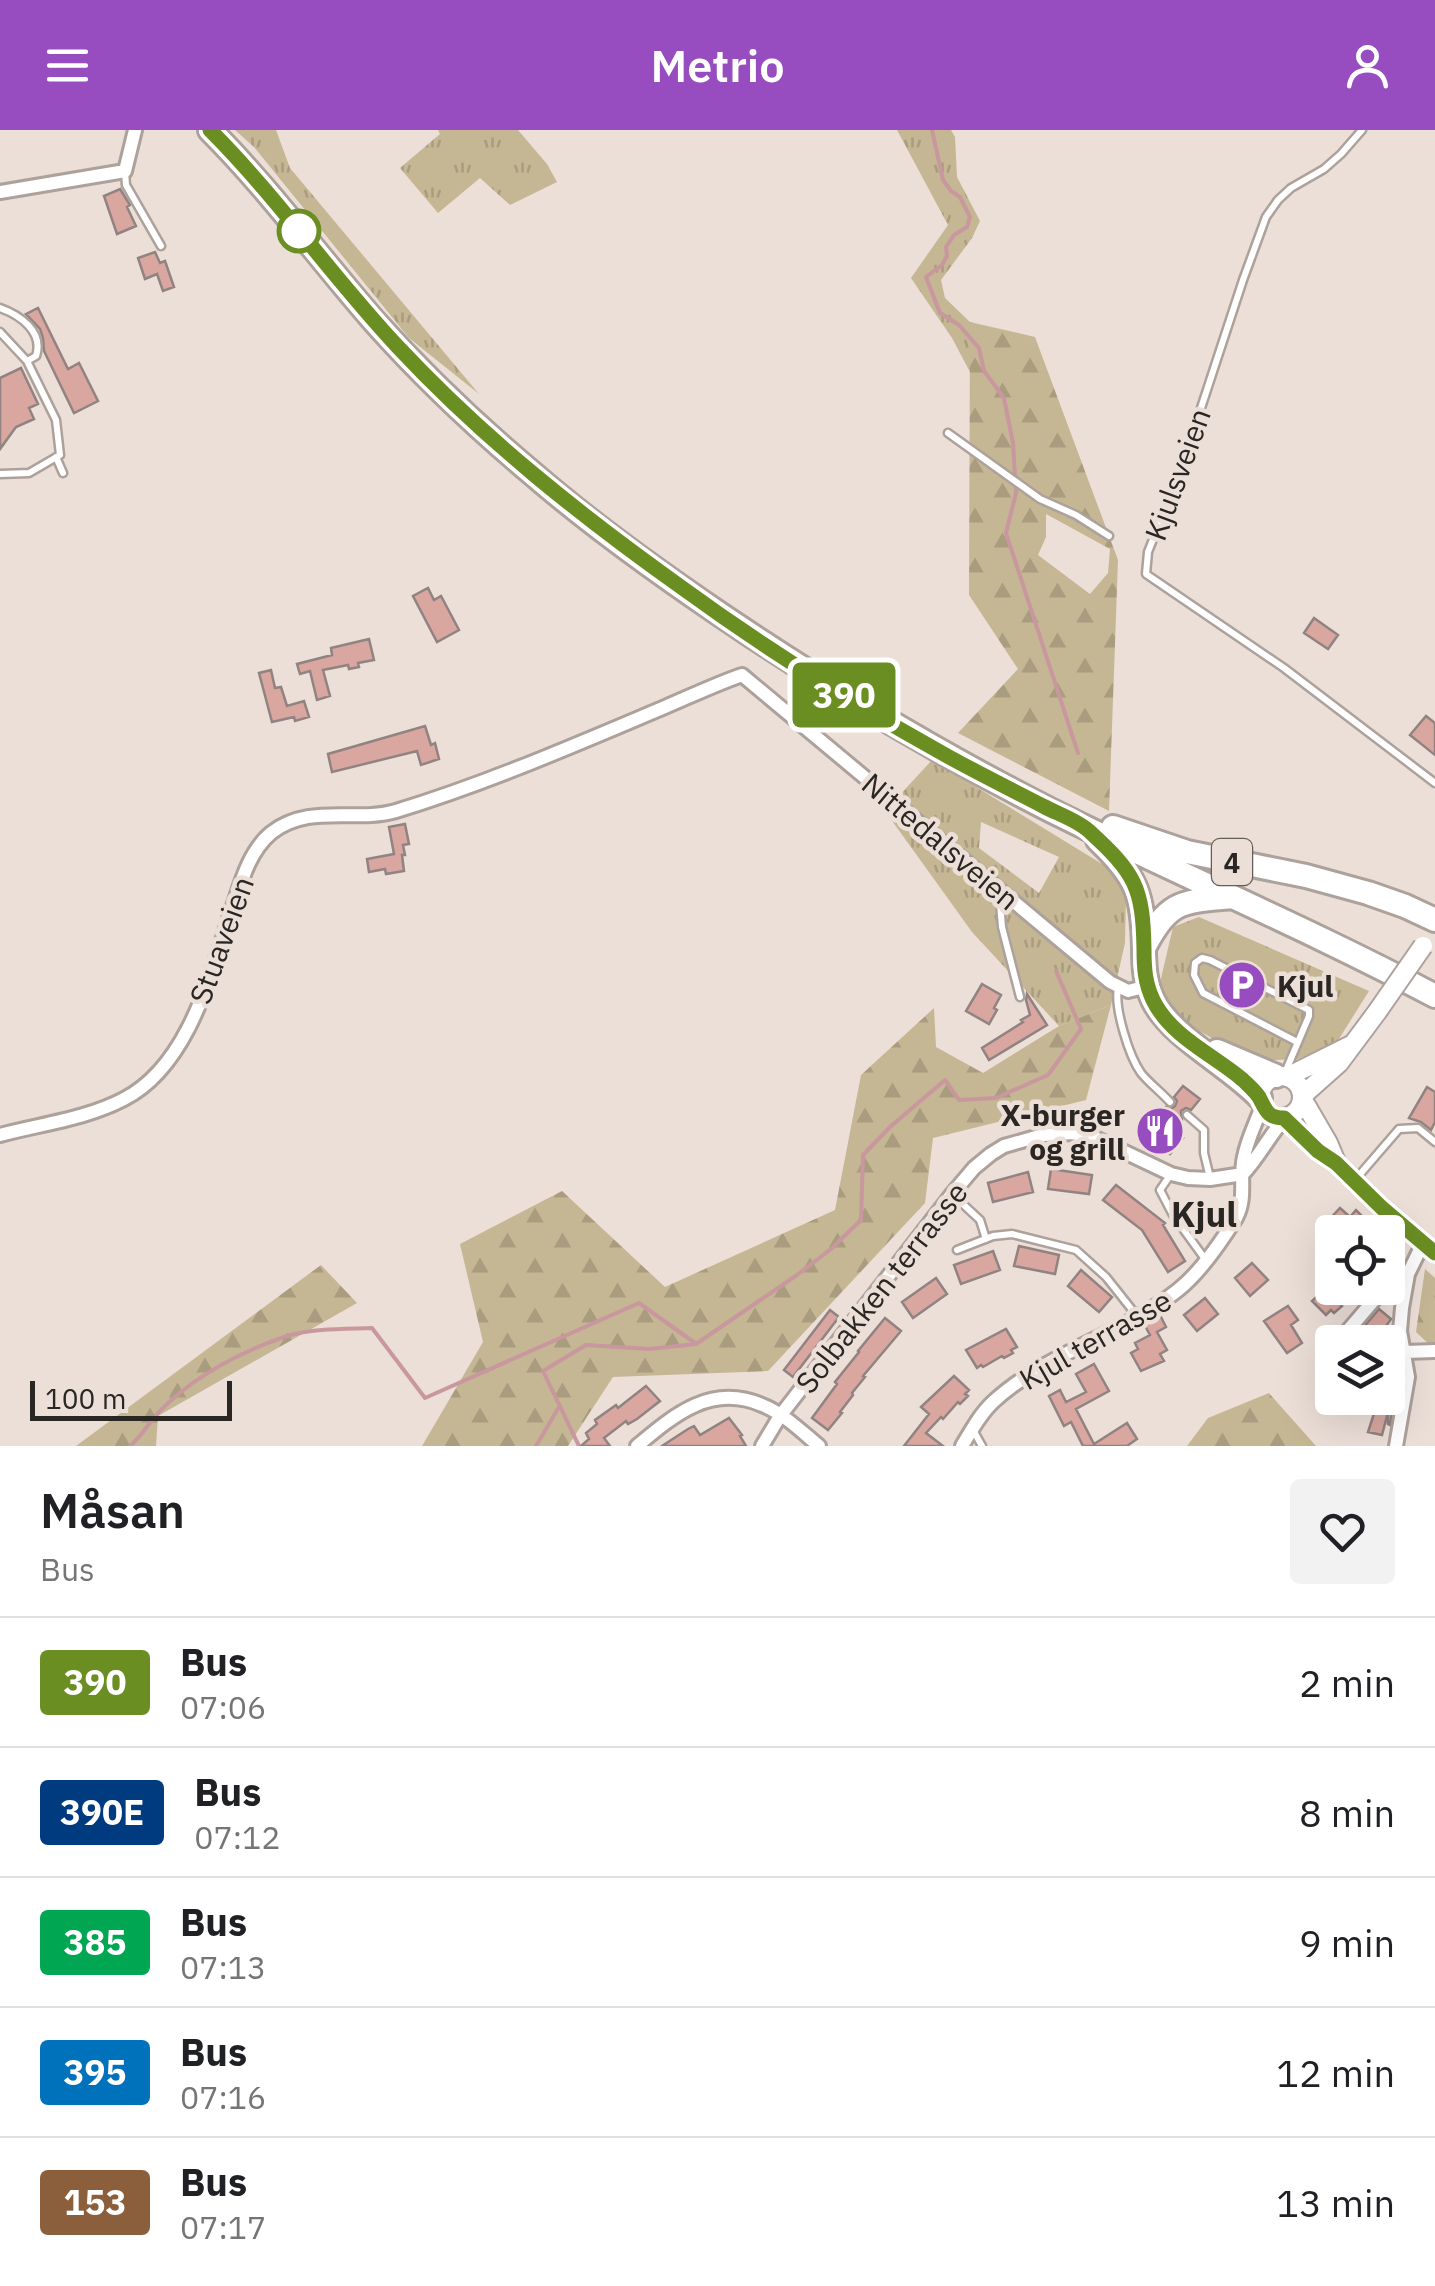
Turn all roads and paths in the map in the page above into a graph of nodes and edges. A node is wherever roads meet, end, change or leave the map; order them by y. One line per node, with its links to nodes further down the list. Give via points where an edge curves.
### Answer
1 (136, 130): 4 (street)
2 (210, 130): 17 (highway, 4, via 396,344 536,477 789,660)
3 (1362, 130): 16 (lane, Kjulsveien, via 1266,217 1148,552 1146,574)
4 (125, 171): 5 (street); 6 (lane, via 126,185)
5 (0, 192)
6 (161, 246)
7 (0, 308): 9 (lane, via 20,315 34,336 39,348)
8 (0, 332): 9 (lane)
9 (27, 361): 11 (lane, via 56,420)
10 (948, 433): 14 (lane, via 1040,498)
11 (56, 457): 12 (lane); 13 (lane, via 29,474)
12 (63, 473)
13 (0, 474)
14 (1109, 536)
15 (742, 674): 19 (street, Nittedalsveien); 37 (street, Stuaveien, via 393,812 306,818 271,833 244,874 206,991 161,1068 111,1104)
16 (1435, 783)
17 (1029, 799): 18 (highway, 4); 21 (highway, 4, via 1188,852 1368,892)
18 (1085, 827): 20 (highway, 4); 23 (highway, 4, via 1137,888)
19 (999, 890): 24 (street, Nittedalsveien); 27 (lane)
20 (1233, 897): 23 (highway, 4, via 1174,907); 26 (highway, 4)
21 (1435, 920)
22 (1435, 929): 29 (main road, bridge)
23 (1144, 948): 25 (highway, 4)
24 (1118, 986): 25 (street); 33 (lane, via 1119,1018 1140,1072)
25 (1148, 986): 30 (highway, 4, via 1165,1018)
26 (1435, 996)
27 (1020, 998)
28 (1297, 1042): 28 (lane, via 1309,1016 1304,1006 1210,960 1194,963 1203,993); 31 (lane)
29 (1351, 1045): 31 (main road); 32 (main road)
30 (1199, 1046): 31 (highway, 4); 34 (highway, 4)
31 (1282, 1076): 32 (main road, via 1296,1082); 34 (main road, via 1264,1084)
32 (1303, 1098): 36 (main road); 39 (main road)
33 (1170, 1102)
34 (1261, 1102): 36 (main road, via 1270,1116); 41 (street, Kjul terrasse)
35 (1187, 1115): 42 (lane, via 1204,1130)
36 (1284, 1118): 39 (main road); 41 (street, Kjul terrasse)
37 (0, 1135)
38 (1435, 1142): 43 (lane, via 1418,1128 1399,1129)
39 (1336, 1163): 43 (main road)
40 (1171, 1174): 42 (street, Solbakken terrasse); 44 (street, Solbakken terrasse, via 1093,1136 1043,1135 990,1154); 48 (lane, via 1160,1190)
41 (1243, 1174): 42 (street, Solbakken terrasse); 48 (street, Kjul terrasse, via 1239,1210)
42 (1210, 1179)
43 (1353, 1181): 46 (main road)
44 (952, 1194): 45 (lane, via 980,1220); 57 (street, Solbakken terrasse)
45 (986, 1239): 47 (lane); 50 (lane, via 1012,1234 1076,1250)
46 (1429, 1248): 49 (street)
47 (958, 1250)
48 (1206, 1260): 50 (street, Kjul terrasse, via 1182,1287)
49 (1408, 1274): 51 (street); 52 (street)
50 (1138, 1316): 58 (street, Kjul terrasse, via 1015,1384)
51 (1354, 1325)
52 (1401, 1325)
53 (1435, 1351): 54 (street)
54 (1405, 1352): 55 (street)
55 (1405, 1394)
56 (1401, 1415): 64 (street)
57 (780, 1416): 59 (street, via 731,1397 707,1400 667,1420); 60 (street, Solbakken terrasse); 61 (street)
58 (972, 1429): 62 (street, Kjul terrasse); 63 (lane)
59 (637, 1446)
60 (762, 1446)
61 (819, 1446)
62 (962, 1446)
63 (982, 1446)
64 (1396, 1446)

